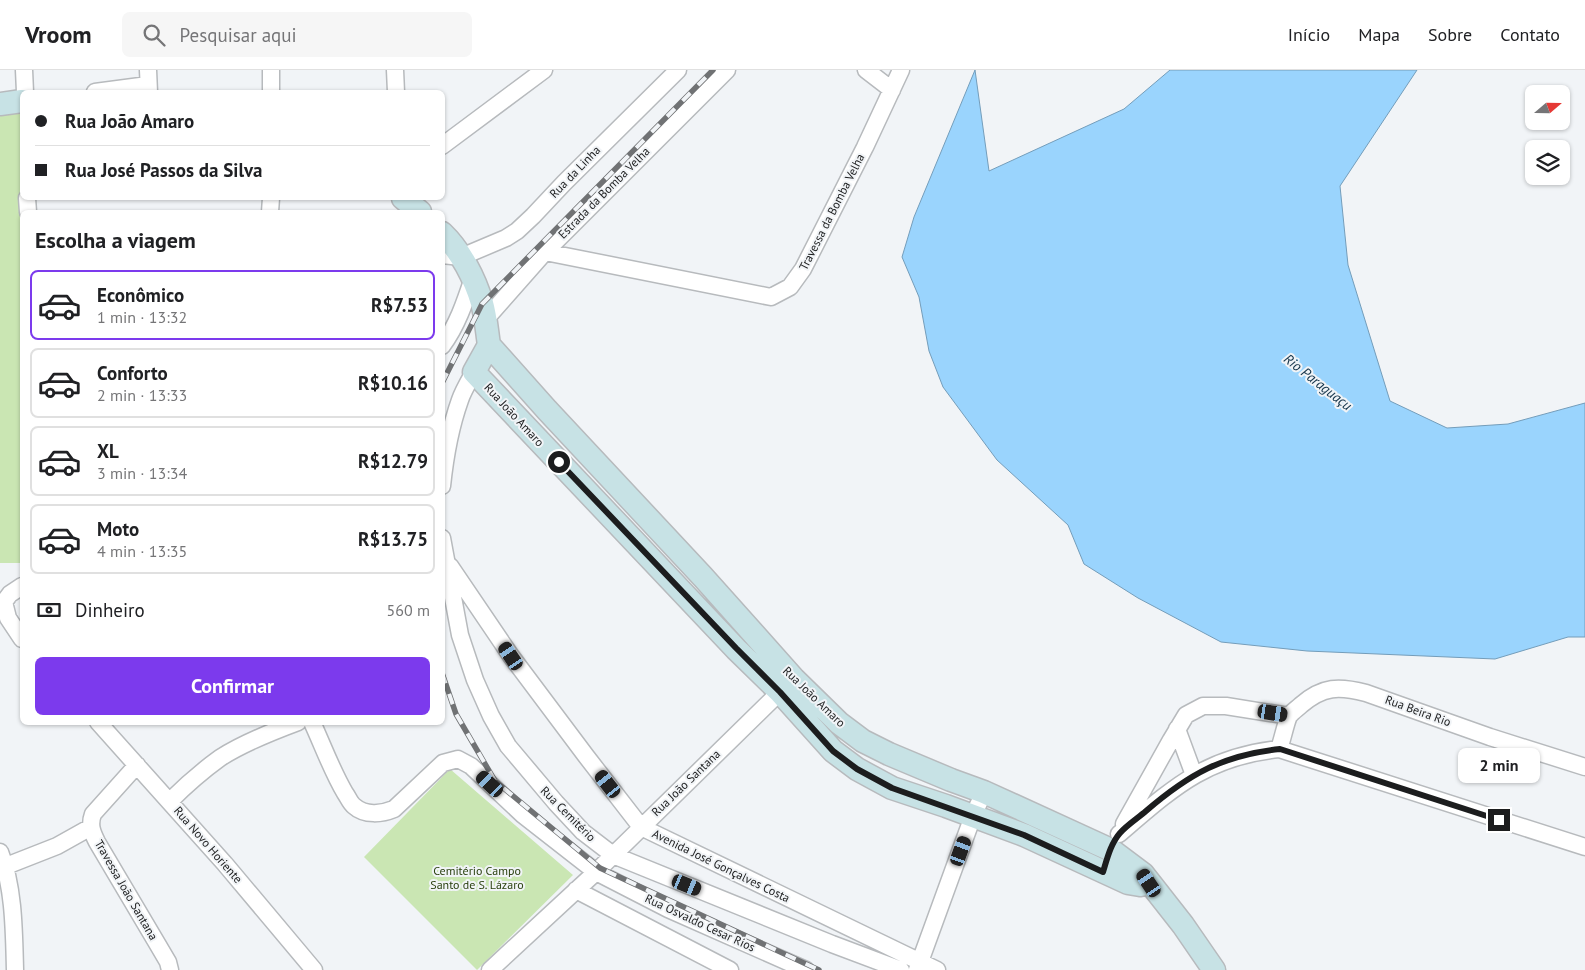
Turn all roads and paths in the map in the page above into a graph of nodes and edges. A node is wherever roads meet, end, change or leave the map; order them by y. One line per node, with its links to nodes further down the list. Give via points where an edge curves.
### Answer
1 (24, 70): 11 (street)
2 (271, 70): 13 (street)
3 (395, 70): 14 (street)
4 (406, 70): 15 (street)
5 (544, 70): 19 (street)
6 (678, 70): 24 (street, Rua da Linha, via 517,231 506,238)
7 (727, 70): 23 (street, Estrada da Bomba Velha)
8 (866, 70): 16 (street)
9 (901, 70): 16 (street, Travessa da Bomba Velha)
10 (148, 82): 12 (street)
11 (25, 90)
12 (106, 90)
13 (271, 90)
14 (396, 90)
15 (406, 90)
16 (892, 90): 23 (street, Travessa da Bomba Velha, via 803,269 790,287 771,296)
17 (20, 101): 18 (street)
18 (0, 104)
19 (445, 144)
20 (405, 200): 21 (street)
21 (418, 210)
22 (445, 240): 24 (street)
23 (545, 252): 26 (street, Estrada da Bomba Velha)
24 (452, 256): 25 (street)
25 (473, 278): 26 (street); 27 (street, via 465,303)
26 (485, 320): 28 (street)
27 (445, 341)
28 (489, 345): 29 (street); 36 (street, Rua João Amaro, via 703,577)
29 (474, 372): 30 (street, via 460,399); 36 (street, Rua João Amaro, via 736,648)
30 (445, 462)
31 (445, 551): 32 (street, Rua Cemitério)
32 (447, 560): 50 (street, Avenida José Gonçalves Costa, via 511,656); 53 (street, Rua Cemitério, via 460,635 491,716 508,746 556,803 583,832)
33 (20, 587): 34 (street)
34 (2, 602): 35 (street)
35 (20, 636)
36 (787, 685): 46 (street, Rua João Amaro, via 863,741); 48 (street, Rua João Amaro, via 833,751 857,769 892,788); 50 (street, Rua João Santana)
37 (1289, 716): 41 (street, via 1226,706 1203,706 1186,715); 42 (street); 44 (street, Rua Beira Rio, via 1322,691 1349,688)
38 (101, 725): 43 (street, Rua Novo Horiente)
39 (291, 725): 47 (street, via 221,758)
40 (313, 725): 55 (street, Rua Cemitério, via 342,786 353,805 362,811 378,813 394,809 443,763 458,759 471,766 523,814)
41 (1178, 729): 45 (street); 51 (street)
42 (1280, 749): 45 (street, via 1238,757); 52 (street)
43 (137, 765): 47 (street, Rua Novo Horiente); 49 (street, Travessa João Santana, via 93,814)
44 (1585, 767)
45 (1194, 775): 51 (street, via 1171,790)
46 (984, 792): 48 (street); 51 (street, Rua João Amaro)
47 (170, 801): 63 (street, Rua Novo Horiente)
48 (974, 816): 56 (street, Rua João Amaro); 60 (street)
49 (91, 827): 54 (street, via 56,846); 62 (street, Travessa João Santana)
50 (641, 827): 53 (street, Rua João Santana); 60 (street, Avenida José Gonçalves Costa)
51 (1115, 842): 56 (street); 57 (street, Rua João Amaro)
52 (1585, 847)
53 (613, 855): 55 (street, Rua João Santana); 67 (street, Rua Cemitério)
54 (3, 859): 59 (street, via 10,890)
55 (596, 872): 58 (street, Rua João Santana); 66 (street, Rua Osvaldo Cesar Rios, via 668,909)
56 (1103, 872): 57 (street, Rua João Amaro, via 1128,883)
57 (1149, 883): 69 (street, Rua João Amaro)
58 (576, 890): 64 (street, Rua João Santana); 65 (street, Rua Osvaldo Cesar Rios)
59 (7, 952): 61 (street)
60 (918, 966): 68 (street, Avenida José Gonçalves Costa)
61 (15, 970)
62 (170, 970)
63 (314, 970)
64 (490, 970)
65 (730, 970)
66 (806, 970)
67 (901, 970)
68 (937, 970)
69 (1214, 970)

